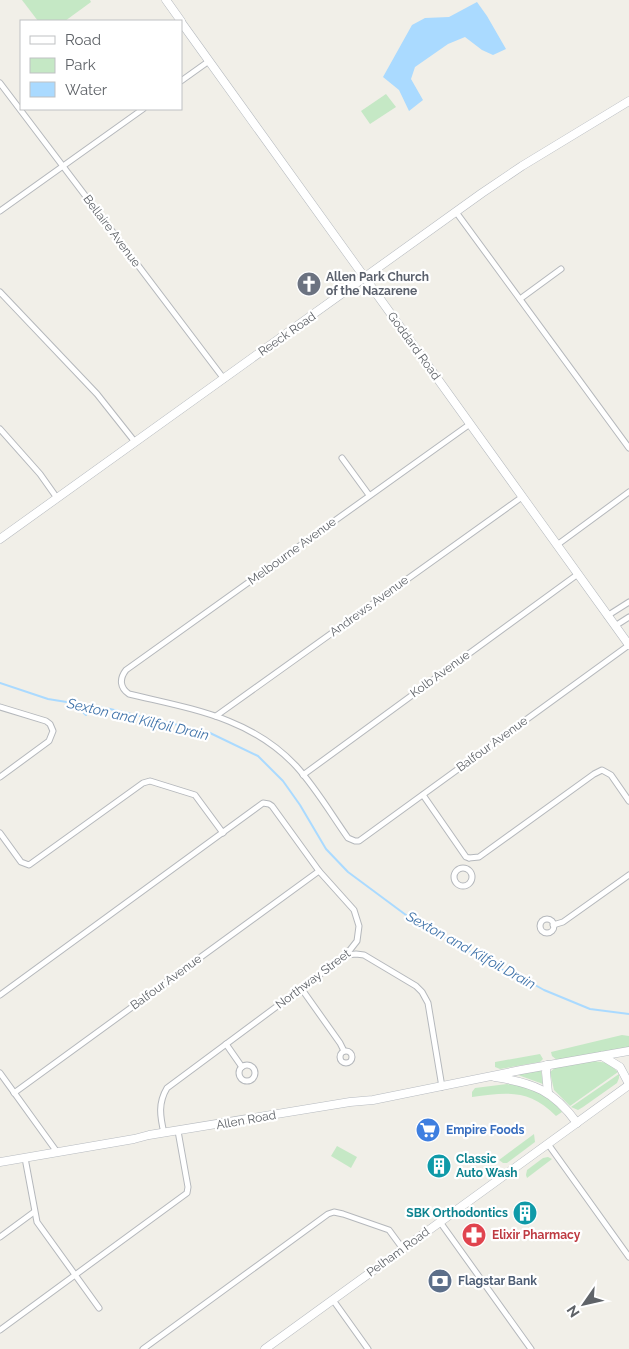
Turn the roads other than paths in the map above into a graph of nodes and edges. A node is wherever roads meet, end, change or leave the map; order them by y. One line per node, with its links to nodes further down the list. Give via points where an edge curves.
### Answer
1 (166, 0): 2 (main road, Goddard Road)
2 (180, 20)
3 (182, 23): 4 (main road, Goddard Road)
4 (209, 61): 5 (street); 15 (main road, Goddard Road)
5 (182, 80)
6 (0, 83): 8 (street, Bellaire Avenue)
7 (629, 101): 13 (main road, Reeck Road, via 506,176)
8 (20, 109)
9 (20, 110): 11 (street, Bellaire Avenue)
10 (142, 110): 11 (street)
11 (63, 166): 12 (street); 18 (street, Bellaire Avenue)
12 (0, 211)
13 (456, 212): 15 (main road, Reeck Road); 17 (street)
14 (561, 268): 17 (street)
15 (365, 278): 18 (main road, Reeck Road); 19 (main road, Goddard Road)
16 (0, 292): 21 (street, via 97,394)
17 (520, 299): 22 (street)
18 (224, 379): 21 (main road, Reeck Road)
19 (470, 424): 25 (street, Melbourne Avenue); 26 (main road, Goddard Road)
20 (0, 429): 27 (street)
21 (135, 442): 27 (main road, Reeck Road)
22 (629, 448)
23 (342, 458): 25 (street)
24 (629, 492): 29 (street)
25 (369, 495): 37 (street, Melbourne Avenue, via 122,676 123,688 130,694)
26 (522, 497): 29 (main road, Goddard Road); 37 (street, Andrews Avenue)
27 (57, 498): 28 (main road, Reeck Road)
28 (0, 539)
29 (557, 545): 30 (main road, Goddard Road)
30 (578, 574): 32 (main road, Goddard Road); 38 (street, Kolb Avenue)
31 (629, 602): 32 (street)
32 (608, 616): 34 (main road, Goddard Road)
33 (629, 616): 34 (street)
34 (615, 626): 35 (main road, Goddard Road)
35 (629, 645): 40 (street, Balfour Avenue)
36 (0, 707): 39 (street, via 46,721 53,731 49,741)
37 (216, 716): 38 (street, via 265,740)
38 (303, 774): 40 (street, Balfour Avenue, via 348,838 355,841 363,839)
39 (0, 777)
40 (423, 795): 44 (street)
41 (629, 801): 44 (street, via 609,773 598,771 479,857)
42 (0, 833): 43 (street, via 21,862 29,865 150,781 194,794)
43 (223, 833): 46 (street, Northway Street, via 262,803 267,804 272,806); 51 (street)
44 (469, 858): 45 (street)
45 (466, 868)
46 (319, 871): 49 (street, Northway Street, via 357,916 357,941); 62 (street, Balfour Avenue)
47 (629, 875): 48 (street, via 563,922)
48 (553, 925)
49 (346, 955): 50 (street, Northway Street); 61 (street, via 364,955 422,992 428,1004)
50 (301, 988): 52 (street, Northway Street); 53 (street)
51 (0, 995)
52 (226, 1044): 57 (street); 66 (street, Northway Street, via 167,1088 160,1108)
53 (344, 1051)
54 (629, 1051): 55 (main road, Allen Road)
55 (602, 1056): 56 (main road, Allen Road); 60 (main road, via 620,1067)
56 (547, 1065): 59 (main road, Allen Road); 63 (main road)
57 (242, 1067)
58 (0, 1073): 62 (street)
59 (491, 1077): 61 (main road, Allen Road); 63 (main road, Allen Road, via 519,1081)
60 (629, 1085): 64 (main road, Pelham Road)
61 (442, 1087): 65 (main road, Allen Road)
62 (14, 1093): 68 (street)
63 (548, 1093): 64 (main road, Allen Road, via 566,1108)
64 (577, 1123): 67 (main road, Pelham Road)
65 (178, 1131): 66 (main road, Allen Road); 76 (street, via 187,1193)
66 (164, 1133): 68 (main road, Allen Road)
67 (548, 1144): 72 (main road, Pelham Road); 75 (street)
68 (57, 1152): 69 (main road, Allen Road)
69 (25, 1158): 70 (main road, Allen Road); 71 (street)
70 (0, 1162)
71 (34, 1212): 73 (street); 76 (street, via 37,1222)
72 (440, 1222): 74 (main road, Pelham Road); 83 (street)
73 (0, 1237)
74 (403, 1249): 77 (main road, Pelham Road); 80 (street, via 389,1230 343,1214 328,1214)
75 (629, 1257)
76 (75, 1275): 78 (street); 79 (street)
77 (333, 1300): 81 (main road, Pelham Road); 82 (street)
78 (99, 1308)
79 (0, 1330)
80 (143, 1349)
81 (265, 1349)
82 (368, 1349)
83 (531, 1349)

